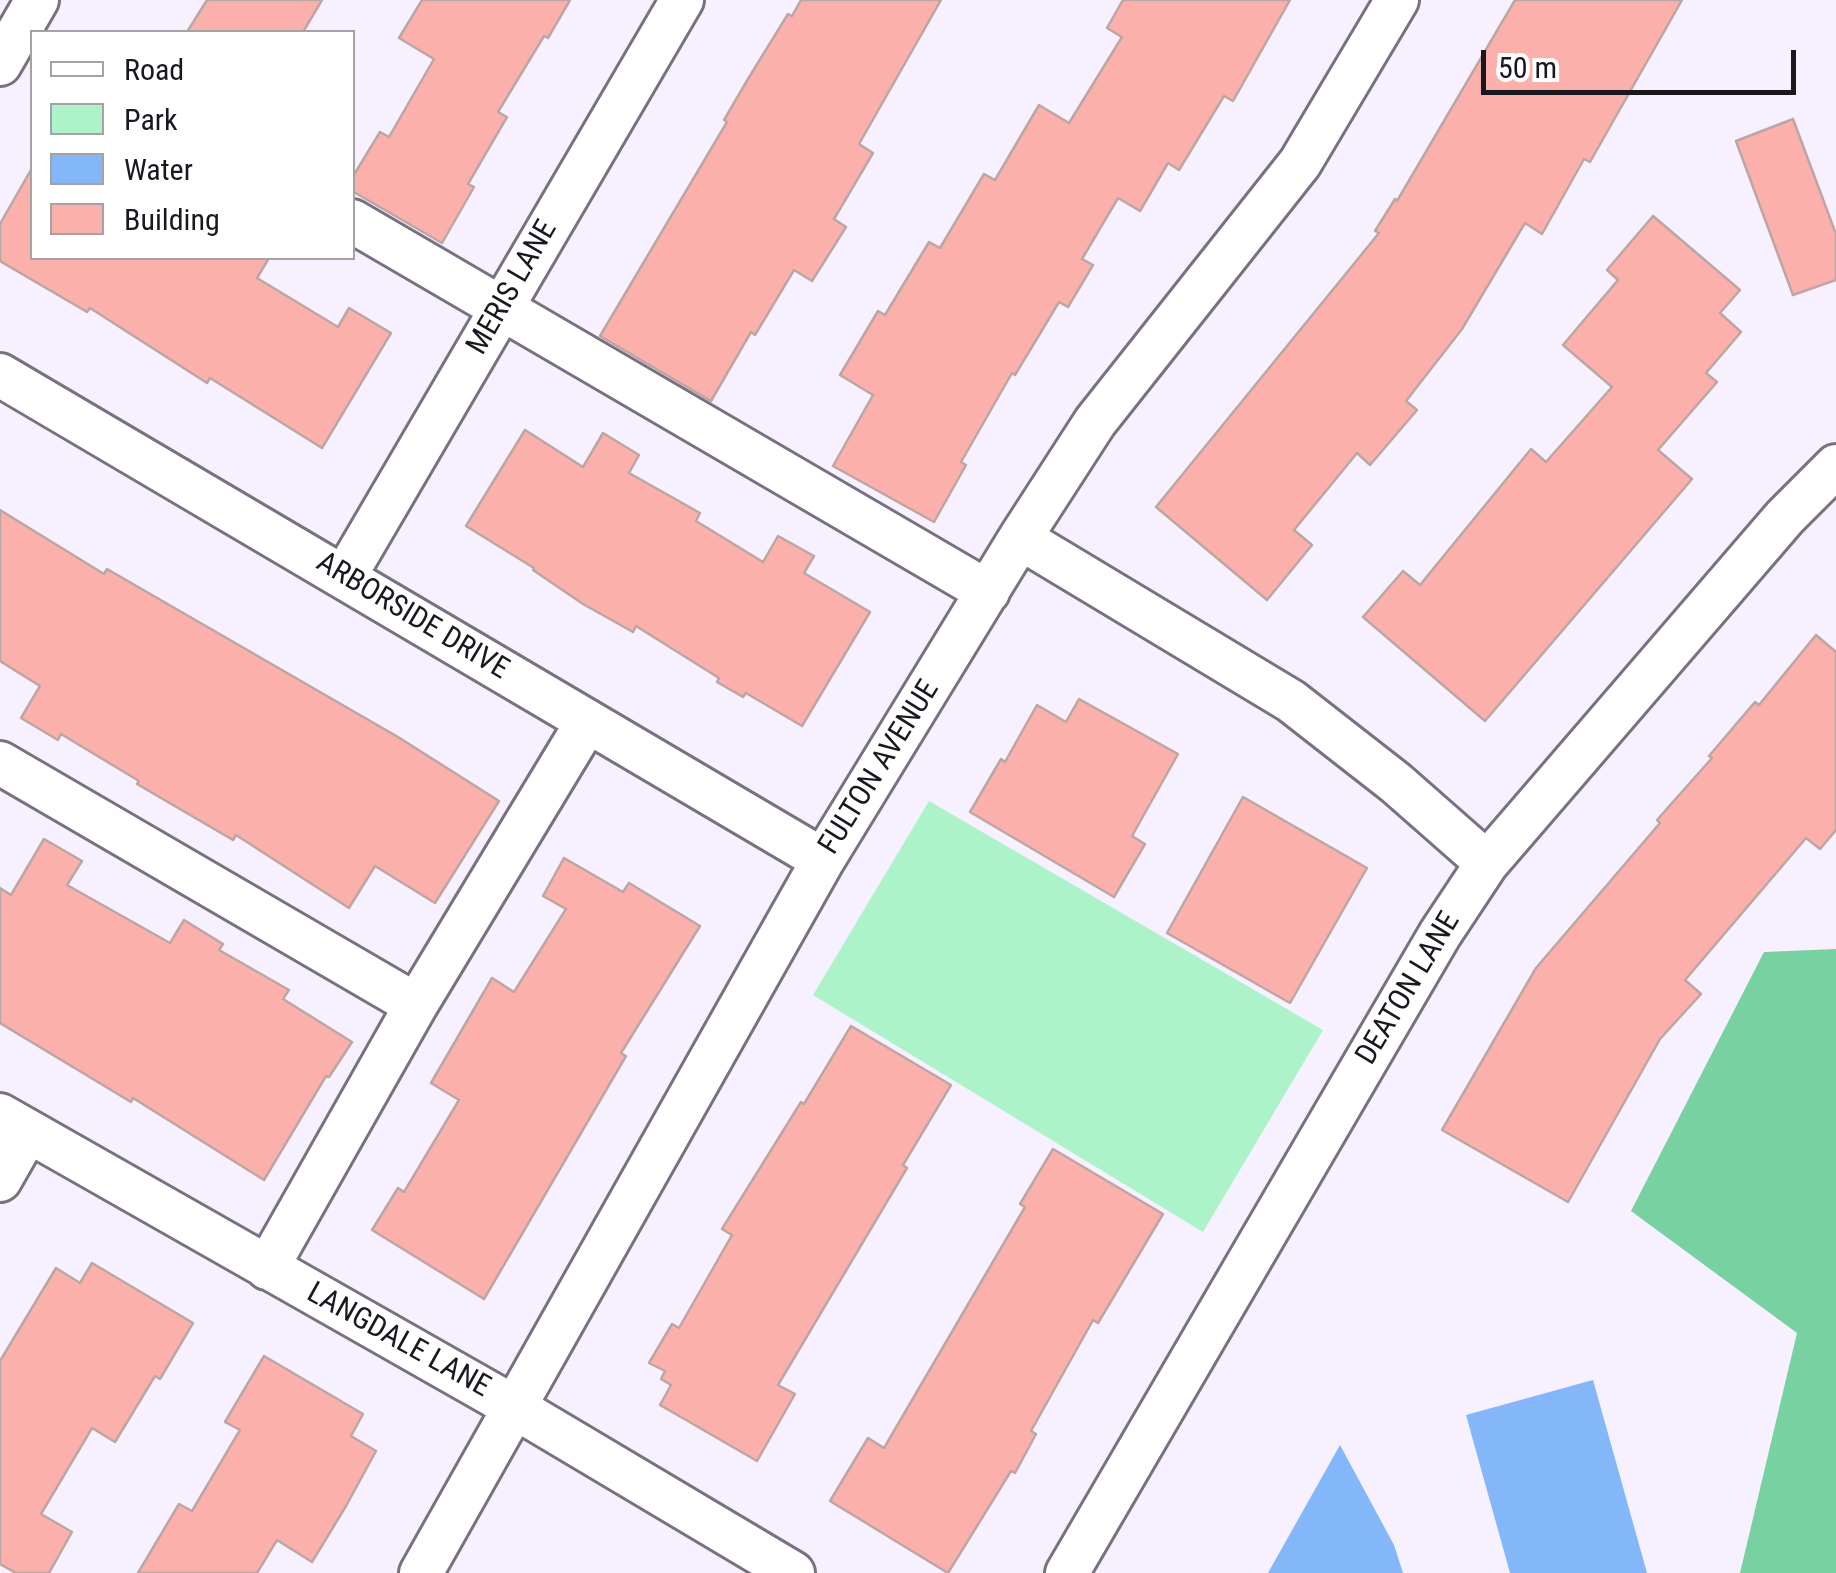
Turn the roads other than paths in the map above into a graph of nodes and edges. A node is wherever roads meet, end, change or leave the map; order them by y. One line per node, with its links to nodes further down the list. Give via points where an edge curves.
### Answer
1 (682, 0): 4 (street, MERIS LANE)
2 (1397, 0): 7 (street, FULTON AVENUE, via 1300,163 1095,422)
3 (355, 223): 4 (street)
4 (502, 308): 8 (street, MERIS LANE); 9 (street)
5 (0, 375): 8 (street, ARBORSIDE DRIVE)
6 (1836, 466): 13 (street, DEATON LANE)
7 (1020, 538): 9 (street, FULTON AVENUE); 13 (street, via 1291,700)
8 (345, 576): 10 (street, ARBORSIDE DRIVE)
9 (988, 592): 12 (street, FULTON AVENUE)
10 (587, 722): 12 (street, ARBORSIDE DRIVE); 14 (street)
11 (0, 762): 14 (street)
12 (823, 860): 18 (street, FULTON AVENUE)
13 (1487, 862): 21 (street, DEATON LANE)
14 (416, 1005): 17 (street)
15 (14, 1123): 16 (street); 17 (street, LANGDALE LANE)
16 (0, 1180)
17 (267, 1268): 18 (street, LANGDALE LANE)
18 (514, 1408): 19 (street, FULTON AVENUE); 20 (street, LANGDALE LANE)
19 (421, 1573)
20 (793, 1573)
21 (1067, 1573)

